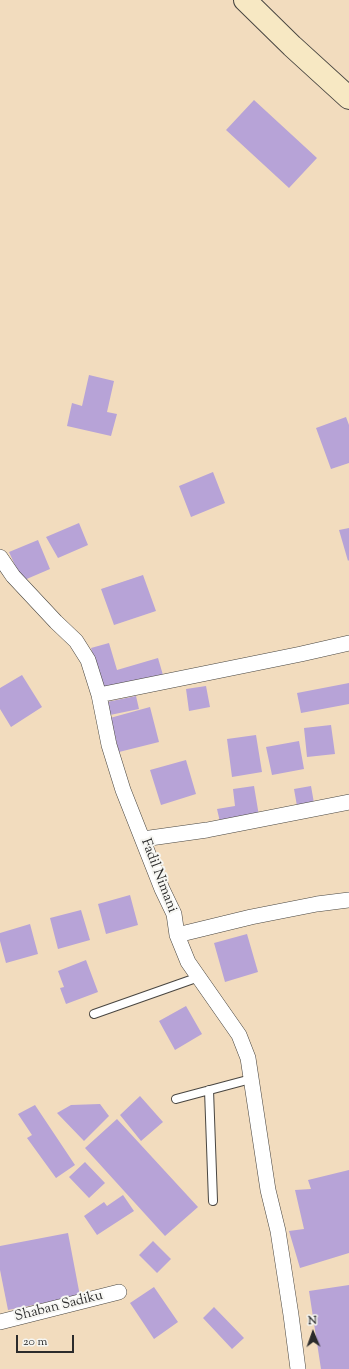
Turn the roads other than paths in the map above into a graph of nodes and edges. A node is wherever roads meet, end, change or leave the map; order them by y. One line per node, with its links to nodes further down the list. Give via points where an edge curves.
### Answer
1 (245, 0): 2 (street)
2 (349, 98)
3 (0, 557): 5 (street, Fadil Nimani, via 13,576 76,640 88,660)
4 (349, 643): 5 (street)
5 (99, 696): 7 (street, Fadil Nimani, via 109,746)
6 (349, 802): 7 (street, via 207,830)
7 (143, 839): 9 (street, Fadil Nimani, via 174,914)
8 (349, 900): 9 (street, via 258,916)
9 (177, 935): 10 (street, Fadil Nimani, via 188,962)
10 (199, 977): 11 (lane); 12 (street, Fadil Nimani, via 239,1035 248,1058)
11 (94, 1014)
12 (251, 1079): 13 (lane); 18 (street, Fadil Nimani, via 268,1190 278,1231)
13 (209, 1090): 14 (lane); 15 (lane)
14 (176, 1099)
15 (213, 1201)
16 (119, 1292): 17 (street, Shaban Sadiku)
17 (0, 1322)
18 (298, 1369)

